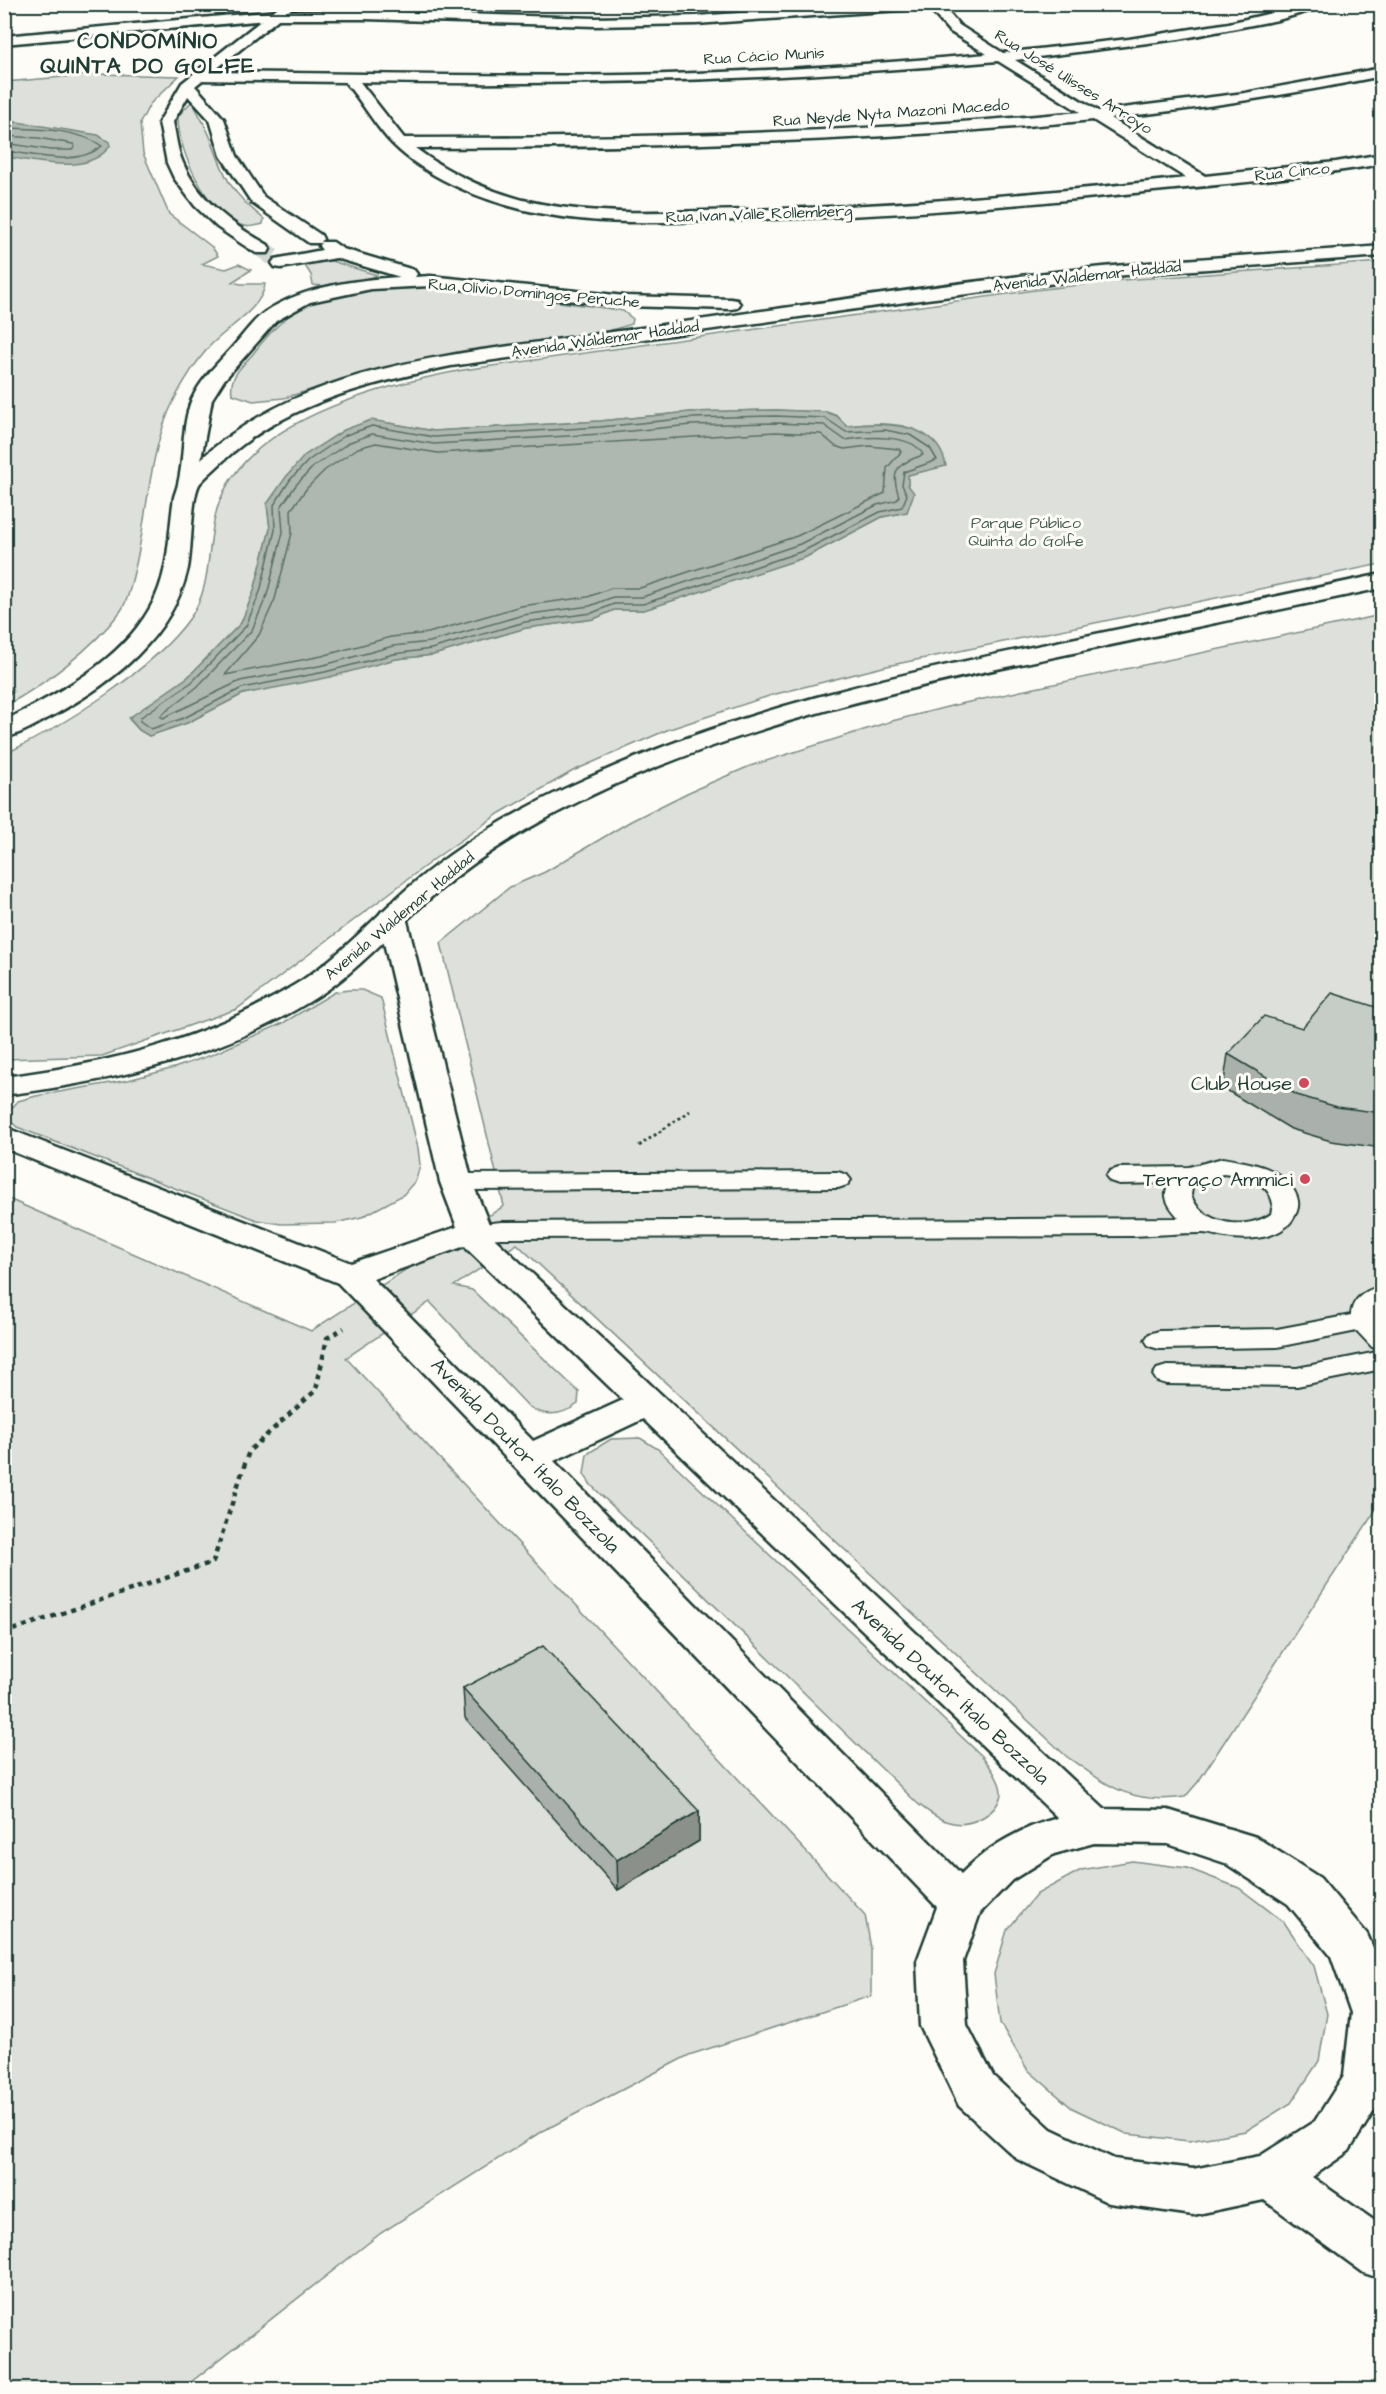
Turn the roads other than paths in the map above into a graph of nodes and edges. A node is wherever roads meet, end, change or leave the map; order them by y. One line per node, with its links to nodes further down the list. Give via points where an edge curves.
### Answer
1 (291, 4): 4 (street)
2 (1327, 4): 8 (street, Rua Cácio Munis, via 1225,27)
3 (933, 5): 4 (street, via 696,20 595,22); 8 (street, Rua José Ulisses Arroyo, via 954,28)
4 (278, 15): 5 (street); 6 (street)
5 (203, 21): 6 (street); 7 (street)
6 (260, 29): 10 (street)
7 (4, 40)
8 (1001, 58): 11 (street, Rua Cácio Munis, via 790,74 635,79 384,78); 12 (street, Rua José Ulisses Arroyo)
9 (1382, 72): 12 (street, Rua Neyde Nyta Mazoni Macedo, via 1227,100)
10 (192, 81): 11 (street); 16 (street, via 217,119 229,156 258,200); 17 (street, via 166,122 175,162 202,207)
11 (353, 83): 13 (street, Rua Ivan Valle Rollemberg)
12 (1094, 115): 13 (street, Rua Neyde Nyta Mazoni Macedo, via 942,129 780,137 596,144); 15 (street, Rua José Ulisses Arroyo)
13 (400, 143): 15 (street, Rua Ivan Valle Rollemberg, via 431,165 482,191 554,213 608,217 803,214 1056,197)
14 (1382, 159): 15 (street, Rua Cinco)
15 (1203, 182)
16 (293, 226): 17 (street); 18 (street)
17 (238, 235): 20 (street)
18 (326, 246): 20 (street); 21 (street)
19 (1382, 251): 22 (street, Avenida Waldemar Haddad, via 1124,270)
20 (272, 256): 23 (street)
21 (430, 281): 23 (street, Rua Olívio Domingos Peruche, via 371,284); 24 (street, Rua Olívio Domingos Peruche)
22 (927, 294): 24 (street, Rua Olívio Domingos Peruche, via 807,304); 25 (street, Avenida Waldemar Haddad)
23 (303, 298): 26 (street, Rua Olívio Domingos Peruche, via 270,317 216,377 202,399)
24 (625, 301): 25 (street, via 654,317)
25 (635, 334): 26 (street, Avenida Waldemar Haddad, via 451,360 319,395 281,411 243,434 218,453)
26 (188, 486): 28 (street, via 173,582 155,618 118,661 59,704)
27 (1382, 581): 29 (street, Avenida Waldemar Haddad, via 905,679 742,725 643,762 523,820 455,864)
28 (4, 731)
29 (392, 917): 30 (street, Avenida Waldemar Haddad, via 320,981 257,1019 204,1044 78,1077); 35 (street, Avenida Doutor Ítalo Bozzola)
30 (4, 1086)
31 (4, 1136): 38 (street, Avenida Doutor Ítalo Bozzola)
32 (1190, 1175): 33 (lane); 36 (lane, via 1177,1194 1191,1217); 36 (lane, via 1223,1166 1240,1168 1270,1180 1286,1199 1286,1210 1266,1228 1237,1231)
33 (1119, 1176)
34 (838, 1180): 35 (lane)
35 (456, 1182): 37 (street, Avenida Doutor Ítalo Bozzola)
36 (1207, 1225): 37 (lane)
37 (474, 1232): 38 (street); 44 (street, Avenida Doutor Ítalo Bozzola, via 480,1243)
38 (350, 1275): 45 (street, Avenida Doutor Ítalo Bozzola)
39 (1382, 1294): 40 (lane, via 1373,1297 1365,1308)
40 (1373, 1331): 41 (lane)
41 (1159, 1340)
42 (1382, 1360): 43 (lane, via 1297,1377)
43 (1167, 1376)
44 (647, 1403): 45 (street); 46 (street, Avenida Doutor Ítalo Bozzola)
45 (528, 1458): 47 (street, Avenida Doutor Ítalo Bozzola)
46 (1094, 1826): 47 (street, via 1041,1840 996,1867); 48 (street, via 1179,1830 1240,1850 1304,1891 1351,1947 1374,2013)
47 (961, 1903): 49 (street, via 940,1961 944,2026 976,2091 1034,2144 1109,2181 1193,2192)
48 (1374, 2084): 49 (street, via 1332,2136)
49 (1271, 2176): 50 (street)
50 (1382, 2256)

